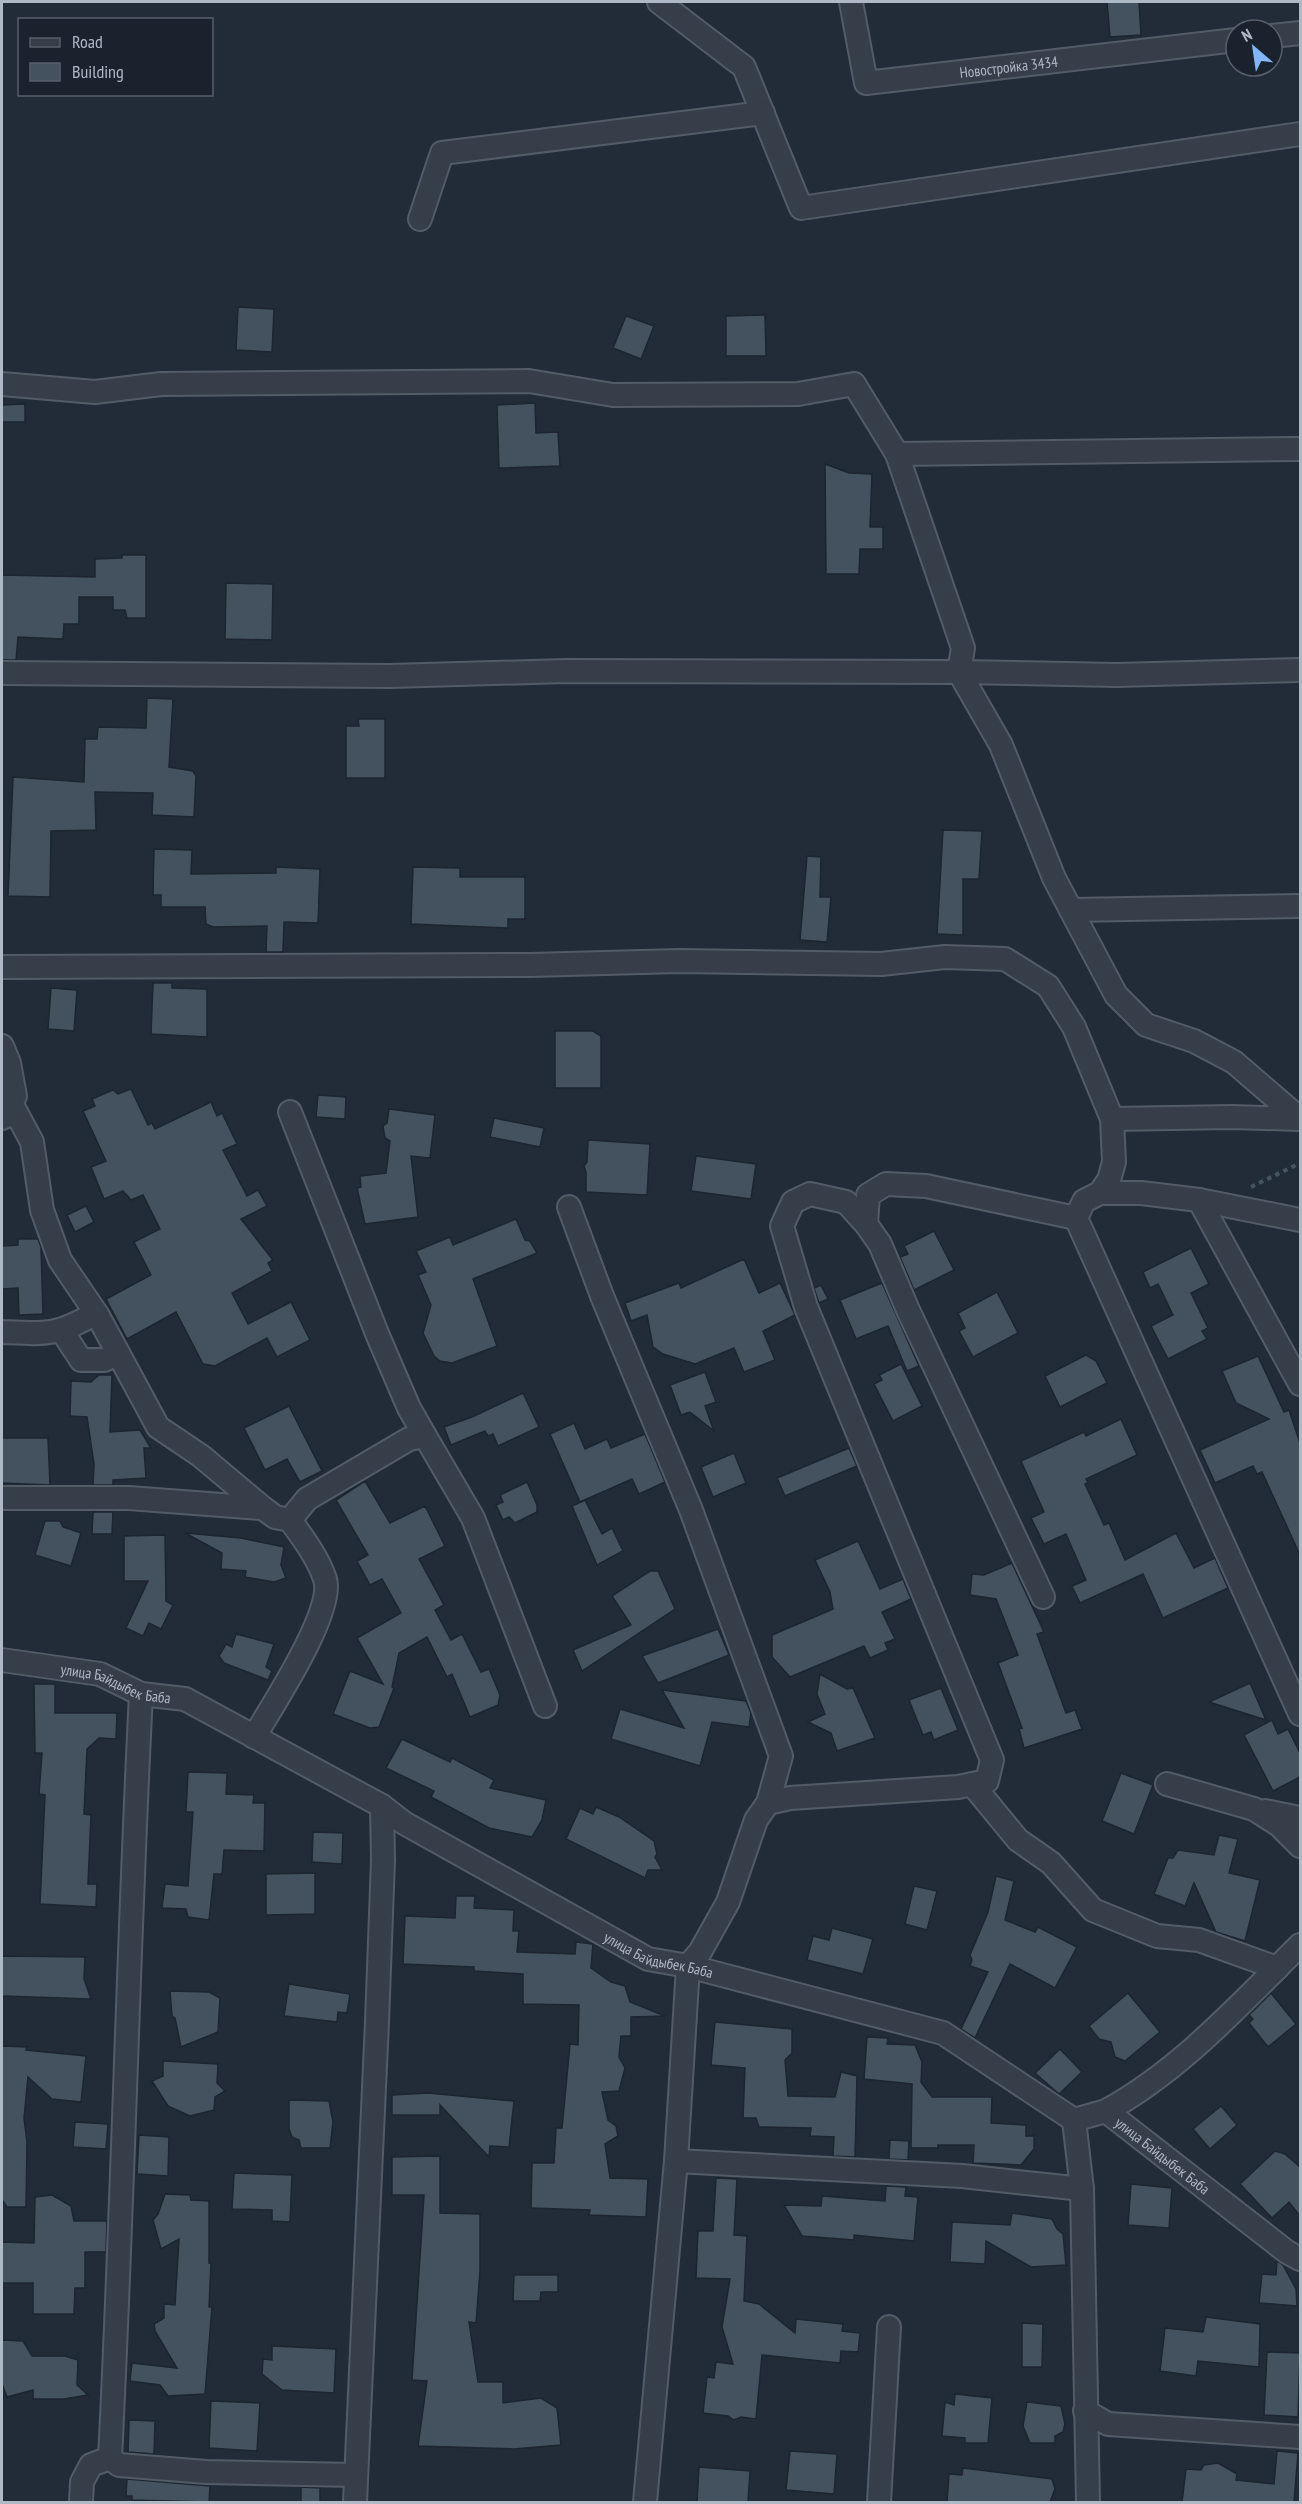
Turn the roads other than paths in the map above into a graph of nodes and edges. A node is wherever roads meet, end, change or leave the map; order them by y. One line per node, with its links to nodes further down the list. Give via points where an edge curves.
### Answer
1 (659, 2): 6 (street, via 744,66)
2 (851, 2): 5 (street, Новостройка 3434, via 866,84)
3 (1300, 33): 4 (street)
4 (1284, 35)
5 (1224, 41)
6 (763, 113): 7 (street, via 801,208); 8 (street, via 442,153)
7 (1300, 134)
8 (420, 219)
9 (2, 384): 11 (street, via 95,392 161,384 529,381 613,395 798,394 854,384)
10 (1300, 449): 11 (street)
11 (897, 454): 13 (street, via 963,648)
12 (1300, 670): 13 (street, via 1117,675)
13 (959, 672): 14 (street, via 566,671 390,676); 16 (street, via 1001,745 1054,879)
14 (2, 673)
15 (1300, 906): 16 (street)
16 (1071, 910): 22 (street, via 1116,995 1146,1025 1194,1041 1234,1062)
17 (2, 967): 21 (street, via 881,964 945,957 1005,959 1048,986 1074,1027)
18 (2, 1046): 19 (street, via 15,1096)
19 (6, 1110): 29 (street, via 32,1142 42,1210 60,1260)
20 (290, 1112): 34 (street, via 378,1336)
21 (1112, 1119): 22 (street); 23 (street, via 1114,1162)
22 (1300, 1119)
23 (1100, 1193): 24 (street); 26 (street, via 1084,1201)
24 (1198, 1200): 27 (street); 33 (street)
25 (569, 1207): 46 (street, via 691,1510 781,1756)
26 (1076, 1218): 28 (street, via 926,1186 886,1184 868,1195); 42 (street)
27 (1300, 1220)
28 (866, 1224): 38 (street, via 880,1244); 44 (street, via 846,1202 810,1194 793,1202 782,1226 806,1307 992,1760 987,1781)
29 (96, 1313): 30 (street); 32 (street)
30 (62, 1331): 31 (street); 32 (street, via 81,1360 104,1360)
31 (2, 1332)
32 (118, 1354): 36 (street, via 158,1427 201,1456)
33 (1300, 1384)
34 (425, 1436): 37 (street, via 409,1439 307,1499); 41 (street, via 473,1518)
35 (2, 1498): 36 (street, via 129,1497)
36 (263, 1508): 37 (street, via 275,1517)
37 (290, 1520): 43 (street, via 326,1581 322,1614)
38 (1043, 1597)
39 (2, 1660): 40 (street, улица Байдыбек Баба, via 99,1674)
40 (141, 1694): 43 (street, улица Байдыбек Баба, via 185,1699); 62 (street)
41 (545, 1706)
42 (1300, 1714)
43 (254, 1737): 47 (street, улица Байдыбек Баба)
44 (972, 1784): 46 (street); 53 (street, via 1018,1840 1051,1863 1093,1910 1157,1936 1199,1940)
45 (1167, 1784): 48 (street)
46 (768, 1803): 52 (street, via 756,1820 728,1902)
47 (382, 1806): 52 (street, улица Байдыбек Баба, via 404,1823 648,1959); 63 (street, via 377,2022)
48 (1254, 1809): 49 (street); 50 (street, via 1279,1825)
49 (1300, 1818)
50 (1300, 1846)
51 (1300, 1945): 53 (street)
52 (688, 1966): 55 (street, улица Байдыбек Баба, via 944,2033); 56 (street)
53 (1286, 1966): 54 (street, via 1193,2049 1128,2099)
54 (1106, 2110): 55 (street, улица Байдыбек Баба); 58 (street, улица Байдыбек Баба)
55 (1074, 2120): 57 (street)
56 (676, 2161): 57 (street, via 962,2176); 66 (street)
57 (1082, 2188): 60 (street)
58 (1300, 2259)
59 (889, 2327): 67 (street)
60 (1085, 2411): 61 (street, via 1108,2424); 68 (street)
61 (1300, 2438)
62 (110, 2458): 63 (street, via 119,2465 206,2472); 64 (street, via 92,2464 82,2482)
63 (356, 2475): 65 (street)
64 (81, 2502)
65 (355, 2502)
66 (645, 2502)
67 (879, 2502)
68 (1088, 2502)

